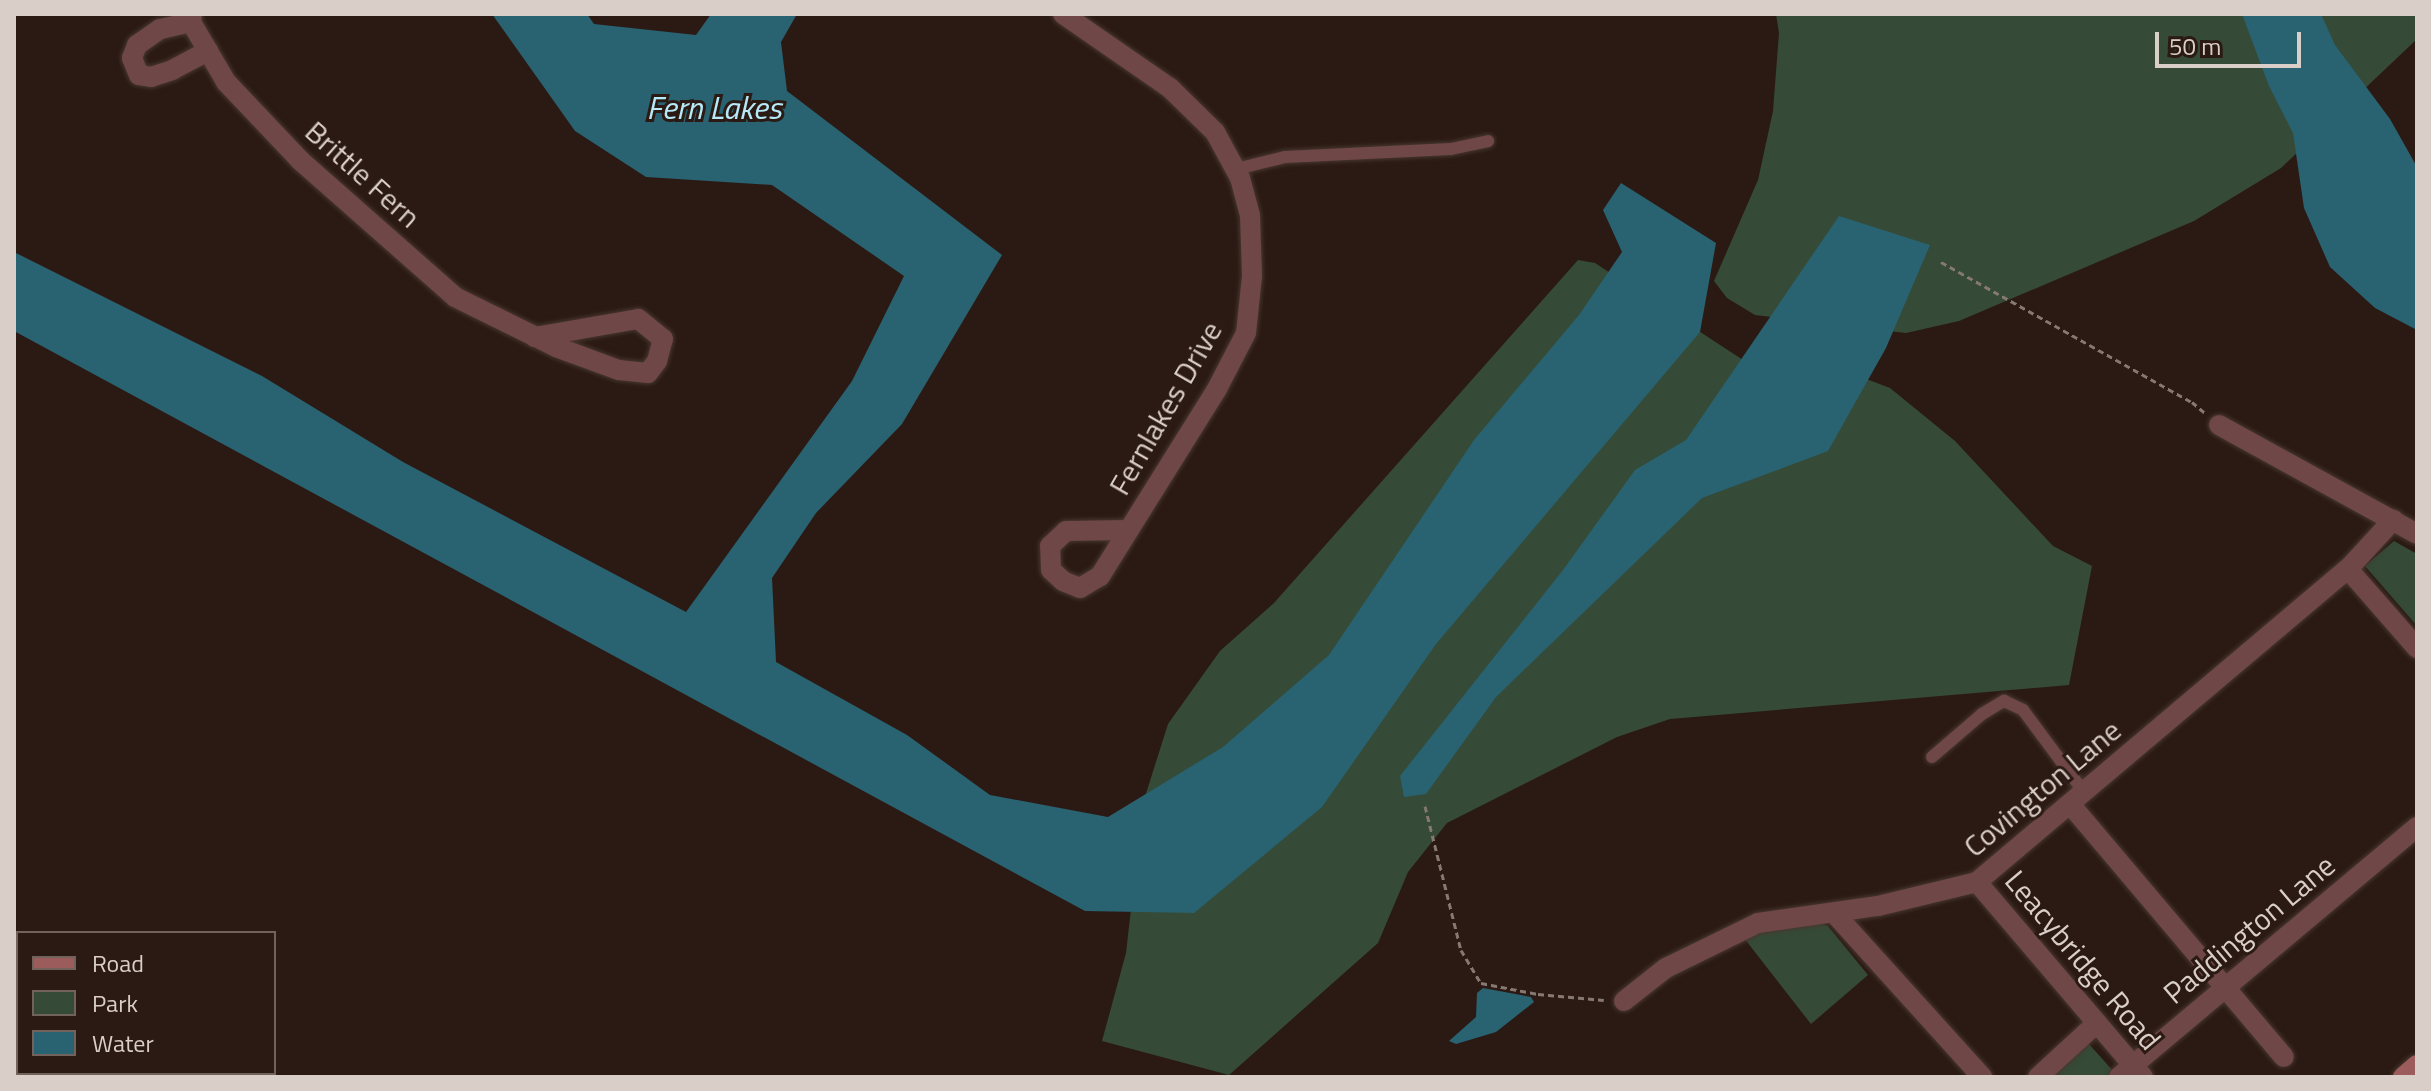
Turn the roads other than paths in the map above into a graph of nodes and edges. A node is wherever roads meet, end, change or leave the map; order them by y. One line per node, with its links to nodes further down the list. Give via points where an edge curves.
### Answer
1 (1063, 14): 5 (street, Fernlakes Drive, via 1170,88 1215,132)
2 (192, 18): 3 (street, Brittle Fern); 3 (street, via 160,29 137,45 132,58 139,75 172,70)
3 (208, 51): 6 (street, Brittle Fern, via 226,82 301,161 455,297)
4 (1488, 141): 5 (lane, via 1451,149 1285,157)
5 (1236, 169): 9 (street, Fernlakes Drive, via 1250,215 1252,276 1246,333 1217,389)
6 (535, 337): 6 (street, Brittle Fern, via 638,319 663,339 648,373 619,370)
7 (2219, 425): 8 (street)
8 (2393, 520): 10 (street); 11 (street, Covington Lane)
9 (1127, 530)
10 (2417, 534)
11 (2348, 569): 12 (street); 14 (street, Covington Lane)
12 (2417, 648)
13 (1932, 757): 14 (lane, via 2004,701 2023,710)
14 (2077, 798): 16 (street, Covington Lane); 18 (street)
15 (2417, 827): 18 (street, Paddington Lane)
16 (1977, 882): 17 (street, Covington Lane); 20 (street, Leacybridge Road)
17 (1834, 913): 19 (street, Covington Lane, via 1758,923 1666,968); 24 (street)
18 (2226, 987): 21 (street); 23 (street, Paddington Lane)
19 (1624, 1001)
20 (2097, 1023): 23 (street, Leacybridge Road); 25 (street)
21 (2284, 1057)
22 (2417, 1065): 26 (street)
23 (2132, 1073)
24 (1982, 1077)
25 (2038, 1077)
26 (2403, 1077)

